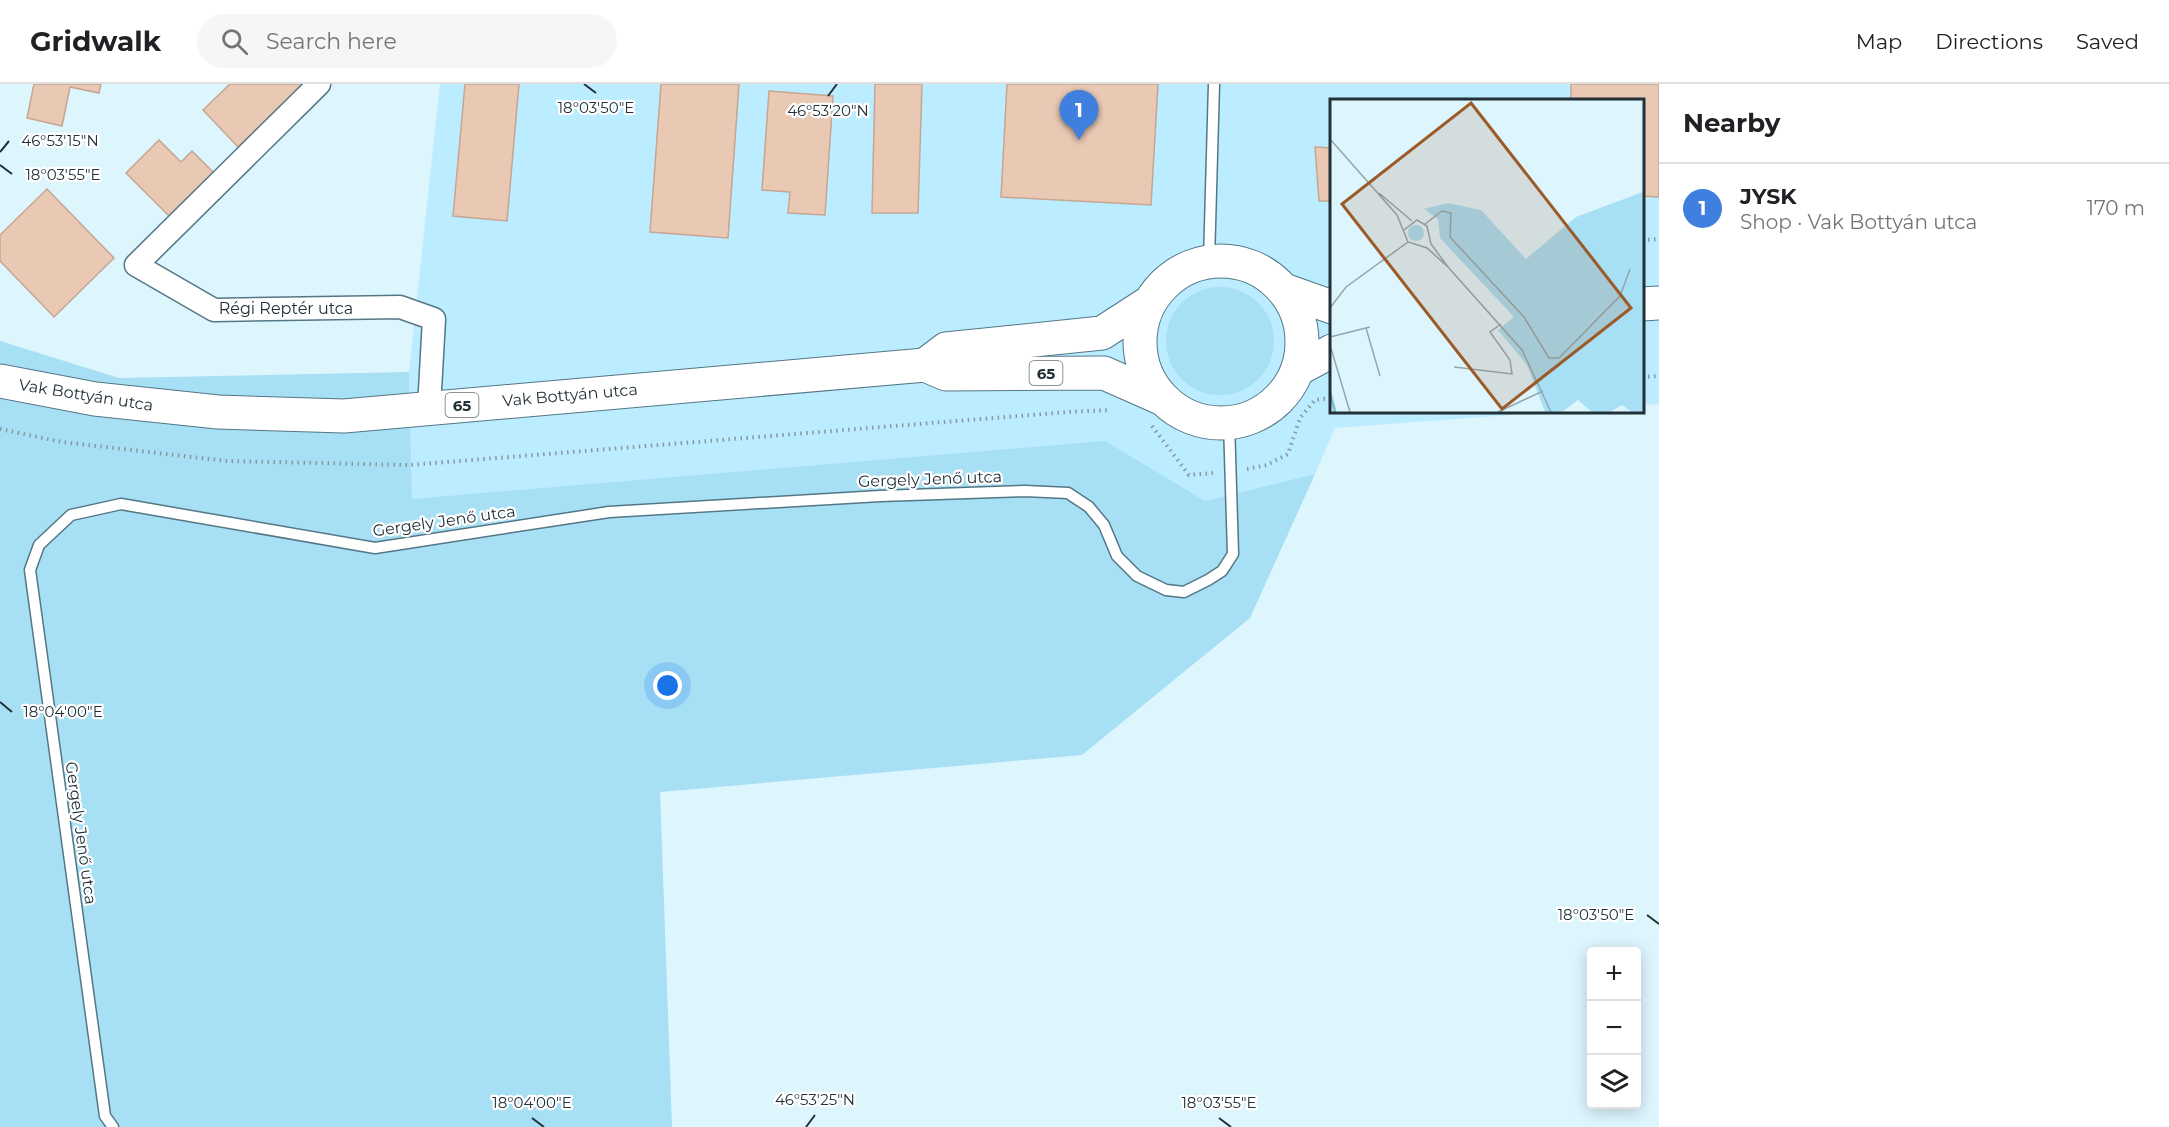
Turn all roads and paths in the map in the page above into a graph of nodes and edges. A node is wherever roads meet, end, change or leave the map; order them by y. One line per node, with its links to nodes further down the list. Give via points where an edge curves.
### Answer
1 (319, 84): 18 (street, Régi Reptér utca, via 136,265 214,310 400,307 434,319)
2 (1214, 84): 5 (lane)
3 (1659, 239): 4 (path)
4 (1644, 240)
5 (1209, 261): 6 (main road, 65, via 1237,262 1254,268); 7 (main road, 65, via 1186,268)
6 (1284, 290): 10 (main road, 65); 13 (main road, 65, via 1298,314 1303,342)
7 (1150, 302): 12 (main road, Vak Bottyán utca / 65, via 1102,333 946,349); 19 (main road, 65, via 1141,325 1140,350)
8 (1659, 303): 9 (main road)
9 (1644, 304)
10 (1330, 306)
11 (1330, 352): 13 (main road)
12 (926, 364): 18 (main road, Vak Bottyán utca / 65); 19 (main road, Vak Bottyán utca / 65, via 946,374 1104,373)
13 (1298, 369): 21 (main road, 65, via 1285,393 1264,411)
14 (1659, 376): 15 (path)
15 (1644, 377)
16 (0, 381): 18 (main road, Vak Bottyán utca / 65, via 95,399 218,412 344,416)
17 (1330, 398): 23 (path, via 1315,400 1300,418 1288,454 1267,465)
18 (429, 408)
19 (1155, 409): 21 (main road, 65, via 1211,423); 23 (path, via 1189,475)
20 (1116, 410): 22 (path, via 410,465 227,461 62,442)
21 (1229, 422): 23 (lane, Gergely Jenő utca)
22 (0, 429)
23 (1229, 472): 24 (lane, Gergely Jenő utca, via 1233,554 1222,571 1184,592 1166,590 1137,576 1117,556 1104,525 1089,507 1068,493 880,496 609,512 375,548 121,504 71,514 39,545 30,570 105,1116)
24 (113, 1127)

